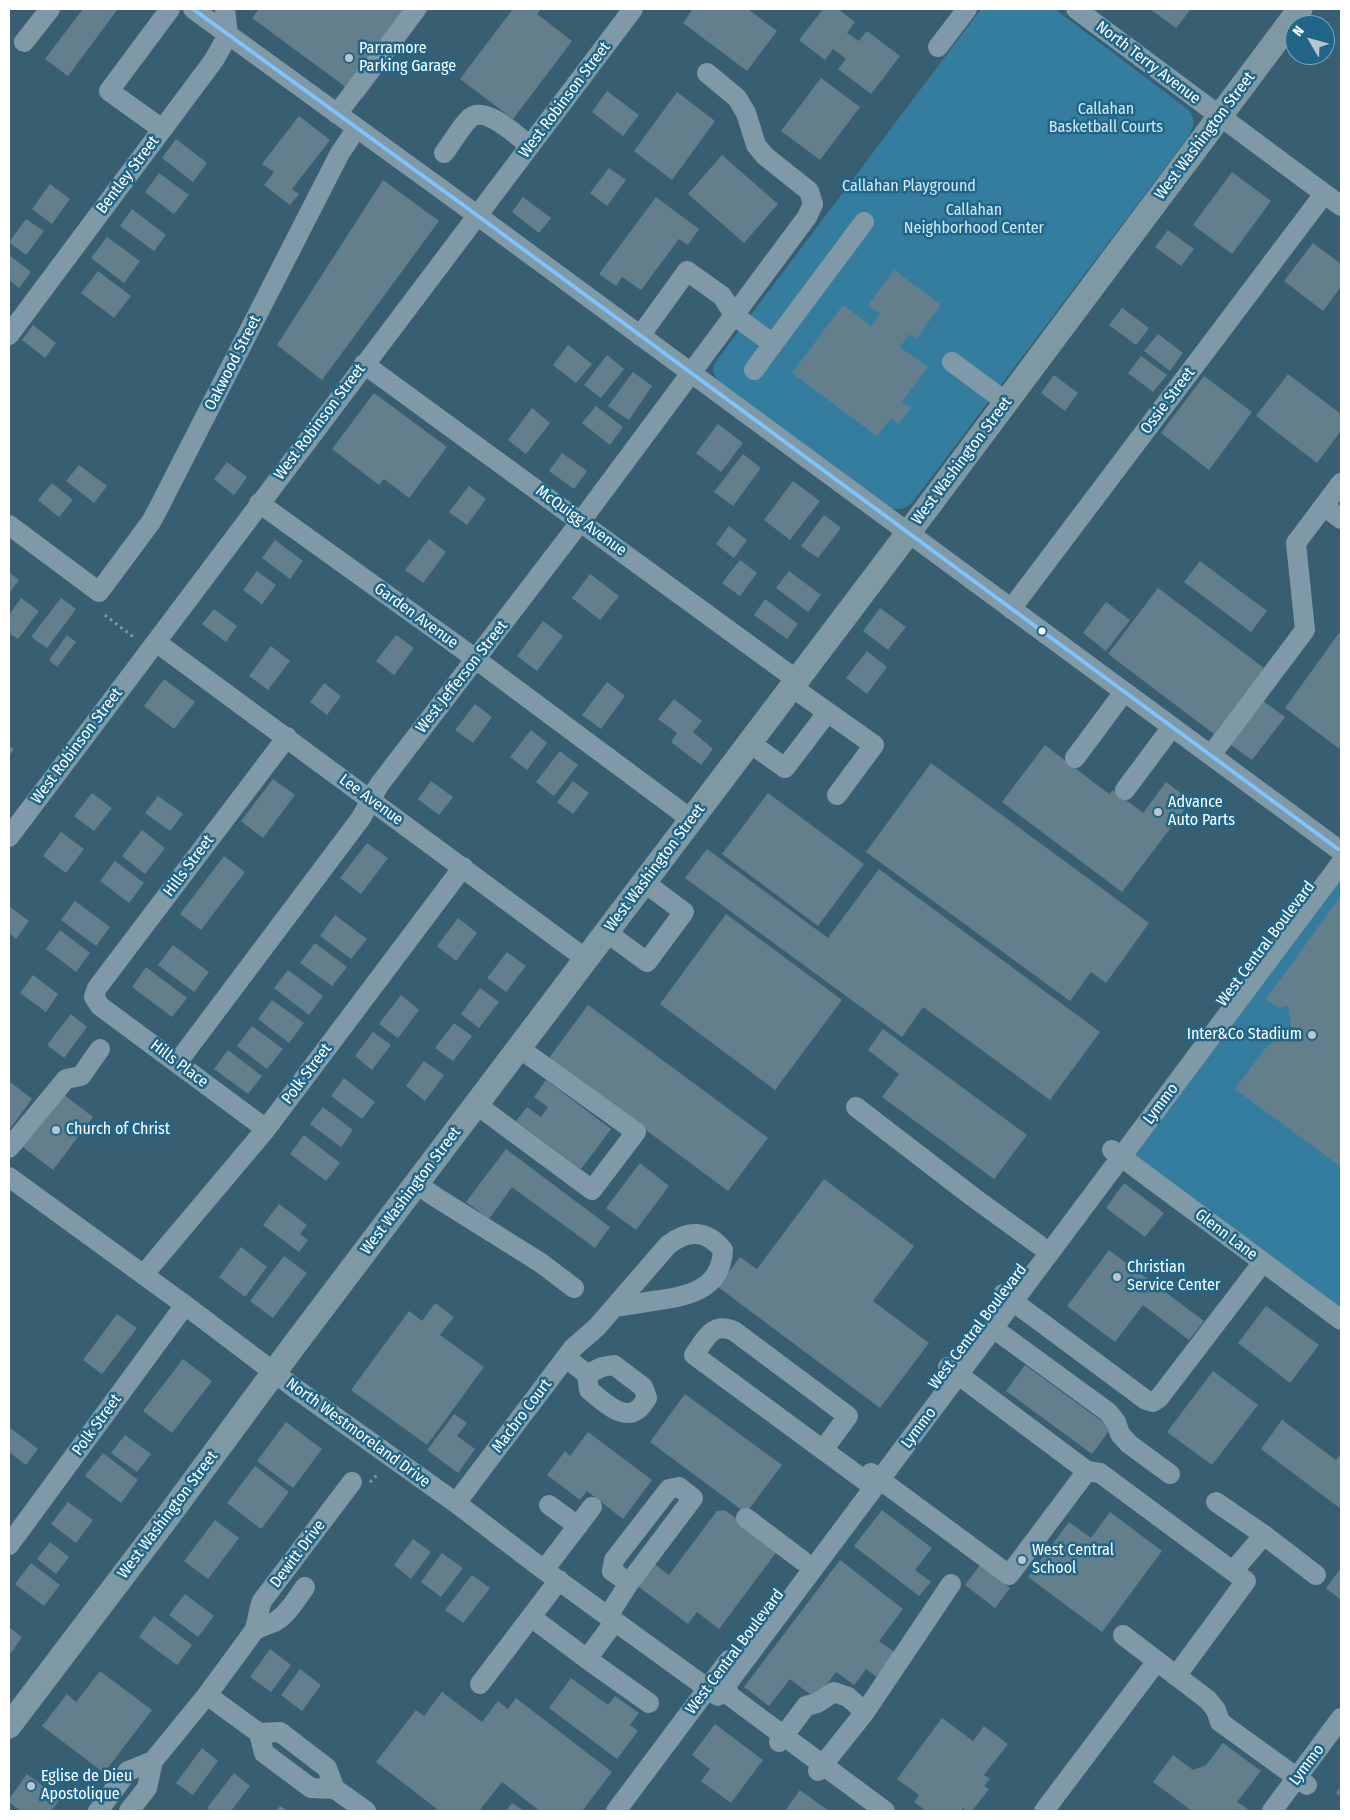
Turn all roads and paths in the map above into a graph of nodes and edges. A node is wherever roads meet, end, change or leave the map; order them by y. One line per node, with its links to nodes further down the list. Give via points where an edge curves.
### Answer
1 (50, 9): 11 (street)
2 (170, 9): 17 (street, via 109,91)
3 (192, 9): 10 (street)
4 (225, 9): 10 (street)
5 (416, 9): 14 (street)
6 (633, 9): 18 (street, West Robinson Street)
7 (967, 9): 12 (street)
8 (1076, 9): 15 (street, North Terry Avenue)
9 (1300, 9): 15 (main road, West Washington Street)
10 (228, 35): 14 (street); 17 (street, Bentley Street, via 214,60)
11 (24, 42)
12 (938, 47)
13 (707, 74): 24 (street, West Jefferson Street, via 737,98 746,113 756,145 809,191 813,204 807,217)
14 (337, 114): 16 (street)
15 (1220, 116): 20 (street, North Terry Avenue); 32 (main road, West Washington Street)
16 (357, 128): 22 (street); 38 (street, Oakwood Street, via 340,153 151,522 99,592)
17 (162, 129): 25 (street, Bentley Street)
18 (530, 146): 19 (street, via 490,116 479,114 470,118); 22 (street, West Robinson Street)
19 (444, 153)
20 (1324, 194): 21 (street, North Terry Avenue); 40 (street, Ossie Street)
21 (1341, 206)
22 (477, 216): 26 (street); 29 (street, West Robinson Street)
23 (864, 222): 27 (street)
24 (735, 316): 26 (street, via 722,296 687,271); 27 (street); 31 (street, West Jefferson Street)
25 (9, 335)
26 (640, 336): 31 (street)
27 (773, 344): 30 (street)
28 (952, 362): 32 (street)
29 (364, 364): 34 (street, West Robinson Street); 37 (street, McQuigg Avenue)
30 (754, 370)
31 (692, 374): 37 (street, West Jefferson Street); 39 (street)
32 (1006, 402): 39 (main road, West Washington Street)
33 (1341, 483): 35 (street)
34 (259, 503): 42 (street, West Robinson Street); 43 (street, Garden Avenue)
35 (1324, 506): 36 (street); 50 (street, via 1296,543 1305,630)
36 (1341, 519)
37 (582, 521): 43 (street, West Jefferson Street); 44 (street, McQuigg Avenue)
38 (9, 525)
39 (908, 534): 40 (street); 44 (main road, West Washington Street)
40 (1011, 609): 45 (street)
41 (105, 615): 42 (path)
42 (148, 641): 48 (street, Lee Avenue); 56 (street, West Robinson Street)
43 (476, 659): 54 (street, West Jefferson Street, via 379,785); 55 (street, Garden Avenue)
44 (794, 683): 46 (street, McQuigg Avenue); 49 (main road, West Washington Street)
45 (1124, 692): 47 (street); 51 (street)
46 (827, 713): 49 (street, via 786,768); 53 (street, McQuigg Avenue, via 874,745)
47 (1172, 727): 50 (street); 52 (street)
48 (287, 737): 54 (street, Lee Avenue); 62 (street, Hills Street, via 97,988)
49 (750, 743): 55 (main road, West Washington Street)
50 (1211, 755): 57 (street)
51 (1075, 758)
52 (1125, 790)
53 (837, 795)
54 (371, 800): 58 (street, Lee Avenue); 65 (street, West Jefferson Street, via 361,818)
55 (692, 820): 59 (main road, West Washington Street)
56 (9, 837)
57 (1340, 852): 70 (street, West Central Boulevard)
58 (463, 867): 61 (street, Lee Avenue); 68 (street, Polk Street)
59 (645, 882): 60 (main road, West Washington Street); 60 (street, via 684,912 646,962)
60 (606, 932): 61 (main road, West Washington Street)
61 (586, 959): 63 (main road, West Washington Street)
62 (94, 997): 65 (street, Hills Place, via 100,1006)
63 (519, 1048): 66 (main road, West Washington Street); 66 (street, via 636,1132 592,1190)
64 (100, 1050): 69 (street, via 80,1076 66,1080)
65 (177, 1063): 68 (street, Hills Place)
66 (477, 1105): 71 (main road, West Washington Street)
67 (856, 1107): 73 (street)
68 (266, 1129): 75 (street, Polk Street)
69 (9, 1148)
70 (1116, 1153): 73 (street, West Central Boulevard); 74 (street, Glenn Lane); 77 (street)
71 (417, 1184): 76 (street, via 541,1263); 84 (main road, West Washington Street)
72 (12, 1186): 75 (street, North Westmoreland Drive)
73 (1039, 1245): 77 (street, West Central Boulevard)
74 (1263, 1262): 77 (street, via 1153,1402); 80 (street, Glenn Lane)
75 (144, 1274): 78 (street, North Westmoreland Drive)
76 (574, 1288)
77 (1008, 1297): 81 (street); 83 (street, West Central Boulevard)
78 (185, 1304): 84 (street, North Westmoreland Drive); 99 (street, Polk Street)
79 (615, 1307): 79 (street, Macbro Court, via 668,1244 678,1238 696,1234 707,1236 723,1250 720,1268 698,1291); 82 (street, Macbro Court)
80 (1341, 1320)
81 (993, 1328): 83 (street); 88 (street, via 1108,1412 1129,1444)
82 (566, 1358): 85 (street); 93 (street, Macbro Court)
83 (953, 1371): 87 (street); 89 (street, West Central Boulevard)
84 (273, 1372): 93 (street, North Westmoreland Drive); 119 (main road, West Washington Street)
85 (587, 1374)
86 (823, 1450): 86 (street, via 694,1355 711,1332 722,1328 734,1331 848,1416); 89 (street)
87 (1087, 1470): 89 (street, via 1009,1575); 101 (street, via 1100,1473)
88 (1170, 1474)
89 (871, 1477): 100 (street, West Central Boulevard); 120 (street, via 727,1684 730,1696)
90 (352, 1482): 108 (street, Dewitt Drive, via 262,1601)
91 (693, 1498): 107 (street, via 629,1584)
92 (1216, 1502): 98 (street)
93 (456, 1504): 102 (street, North Westmoreland Drive)
94 (550, 1505): 97 (street)
95 (592, 1507): 97 (street)
96 (746, 1518): 100 (street)
97 (578, 1526): 102 (street)
98 (1264, 1535): 101 (street); 103 (street)
99 (9, 1545)
100 (803, 1561): 114 (street, West Central Boulevard)
101 (1233, 1571): 112 (street, via 1246,1581)
102 (551, 1575): 106 (street); 107 (street, North Westmoreland Drive)
103 (1316, 1575)
104 (952, 1584): 117 (street)
105 (305, 1587): 108 (street, Dewitt Drive, via 281,1617)
106 (531, 1617): 110 (street); 113 (street)
107 (612, 1619): 110 (street); 114 (street, North Westmoreland Drive)
108 (254, 1631): 115 (street, Dewitt Drive)
109 (1123, 1635): 111 (street)
110 (587, 1659): 116 (street)
111 (1157, 1661): 112 (street); 131 (street)
112 (1176, 1676): 124 (street, via 1211,1703 1220,1722)
113 (480, 1684)
114 (708, 1688): 120 (street, North Westmoreland Drive); 128 (street, West Central Boulevard)
115 (207, 1695): 122 (street, Dewitt Drive); 127 (street, via 259,1733 280,1732 327,1768 335,1789)
116 (649, 1704)
117 (864, 1712): 120 (street, via 848,1697 834,1692 806,1706); 123 (street)
118 (1341, 1718): 124 (street, Lymmo)
119 (9, 1726)
120 (781, 1739): 123 (street)
121 (1341, 1739): 124 (street)
122 (153, 1761): 125 (street, Dewitt Drive, via 128,1771); 126 (street, Dewitt Drive, via 147,1788)
123 (821, 1768): 129 (street); 130 (street)
124 (1302, 1781): 132 (street, Lymmo); 133 (street)
125 (98, 1811)
126 (129, 1811)
127 (366, 1811)
128 (616, 1811)
129 (872, 1811)
130 (885, 1811)
131 (1044, 1811)
132 (1272, 1811)
133 (1288, 1811)

